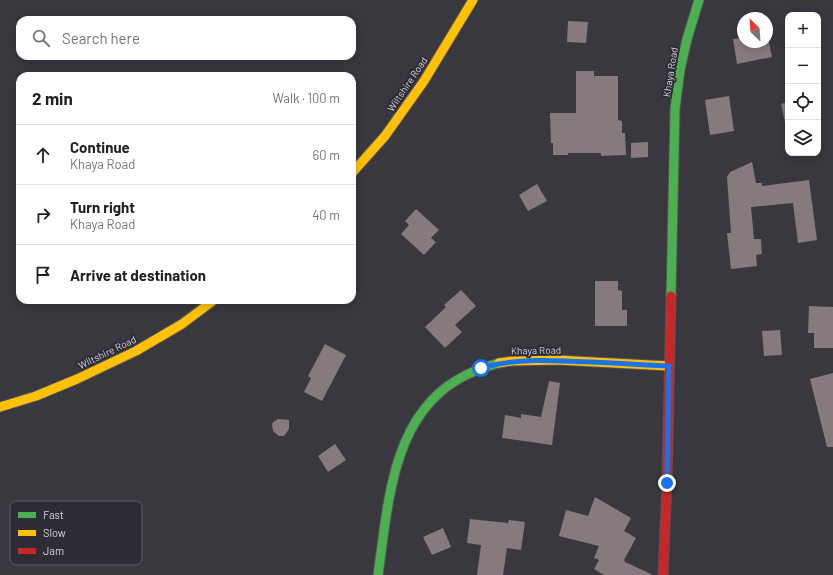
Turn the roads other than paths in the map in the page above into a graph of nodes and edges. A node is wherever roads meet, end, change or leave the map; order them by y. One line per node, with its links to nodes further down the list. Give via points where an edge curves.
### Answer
1 (473, 0): 3 (street, Wiltshire Road, via 424,81 385,136)
2 (699, 0): 5 (street, Khaya Road, via 680,70 675,109)
3 (356, 169)
4 (209, 304): 6 (street, Wiltshire Road, via 182,324 136,351 36,396)
5 (669, 366): 7 (street, Khaya Road, via 557,360 512,361 481,368 456,380 431,400 411,428 396,464); 8 (street, Khaya Road)
6 (0, 407)
7 (378, 575)
8 (662, 575)

